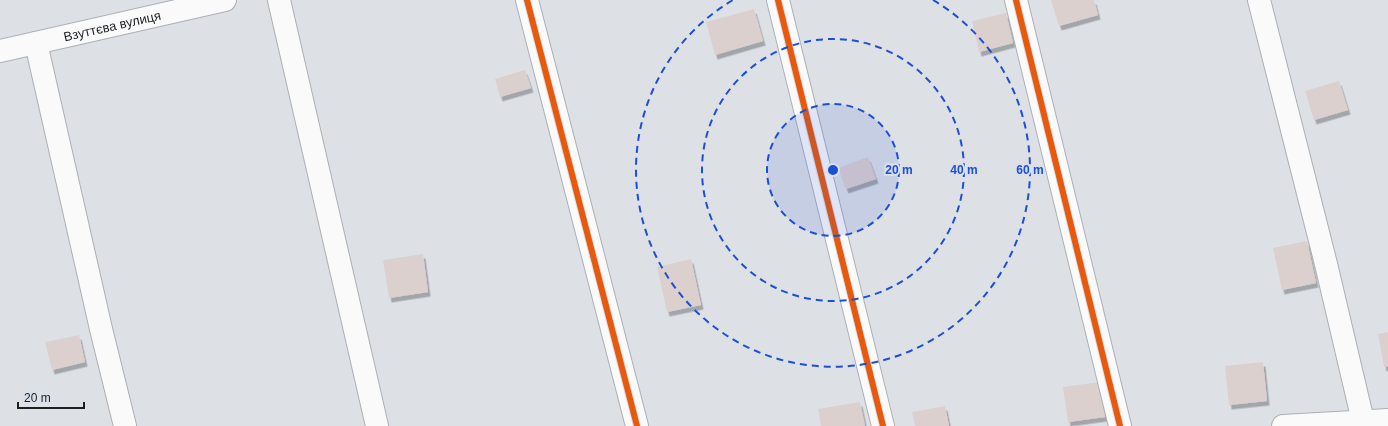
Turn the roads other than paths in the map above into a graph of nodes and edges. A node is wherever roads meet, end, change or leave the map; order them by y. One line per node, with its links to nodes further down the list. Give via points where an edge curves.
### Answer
1 (225, 0): 7 (street, Взуттєва вулиця)
2 (278, 0): 12 (street)
3 (528, 0): 13 (street)
4 (778, 0): 14 (street)
5 (1016, 0): 15 (street)
6 (1259, 0): 10 (street)
7 (36, 43): 8 (street, Взуттєва вулиця); 11 (street, via 100,329)
8 (0, 51)
9 (1388, 420): 10 (street)
10 (1363, 421): 16 (street)
11 (125, 426)
12 (377, 426)
13 (637, 426)
14 (883, 426)
15 (1120, 426)
16 (1283, 426)

